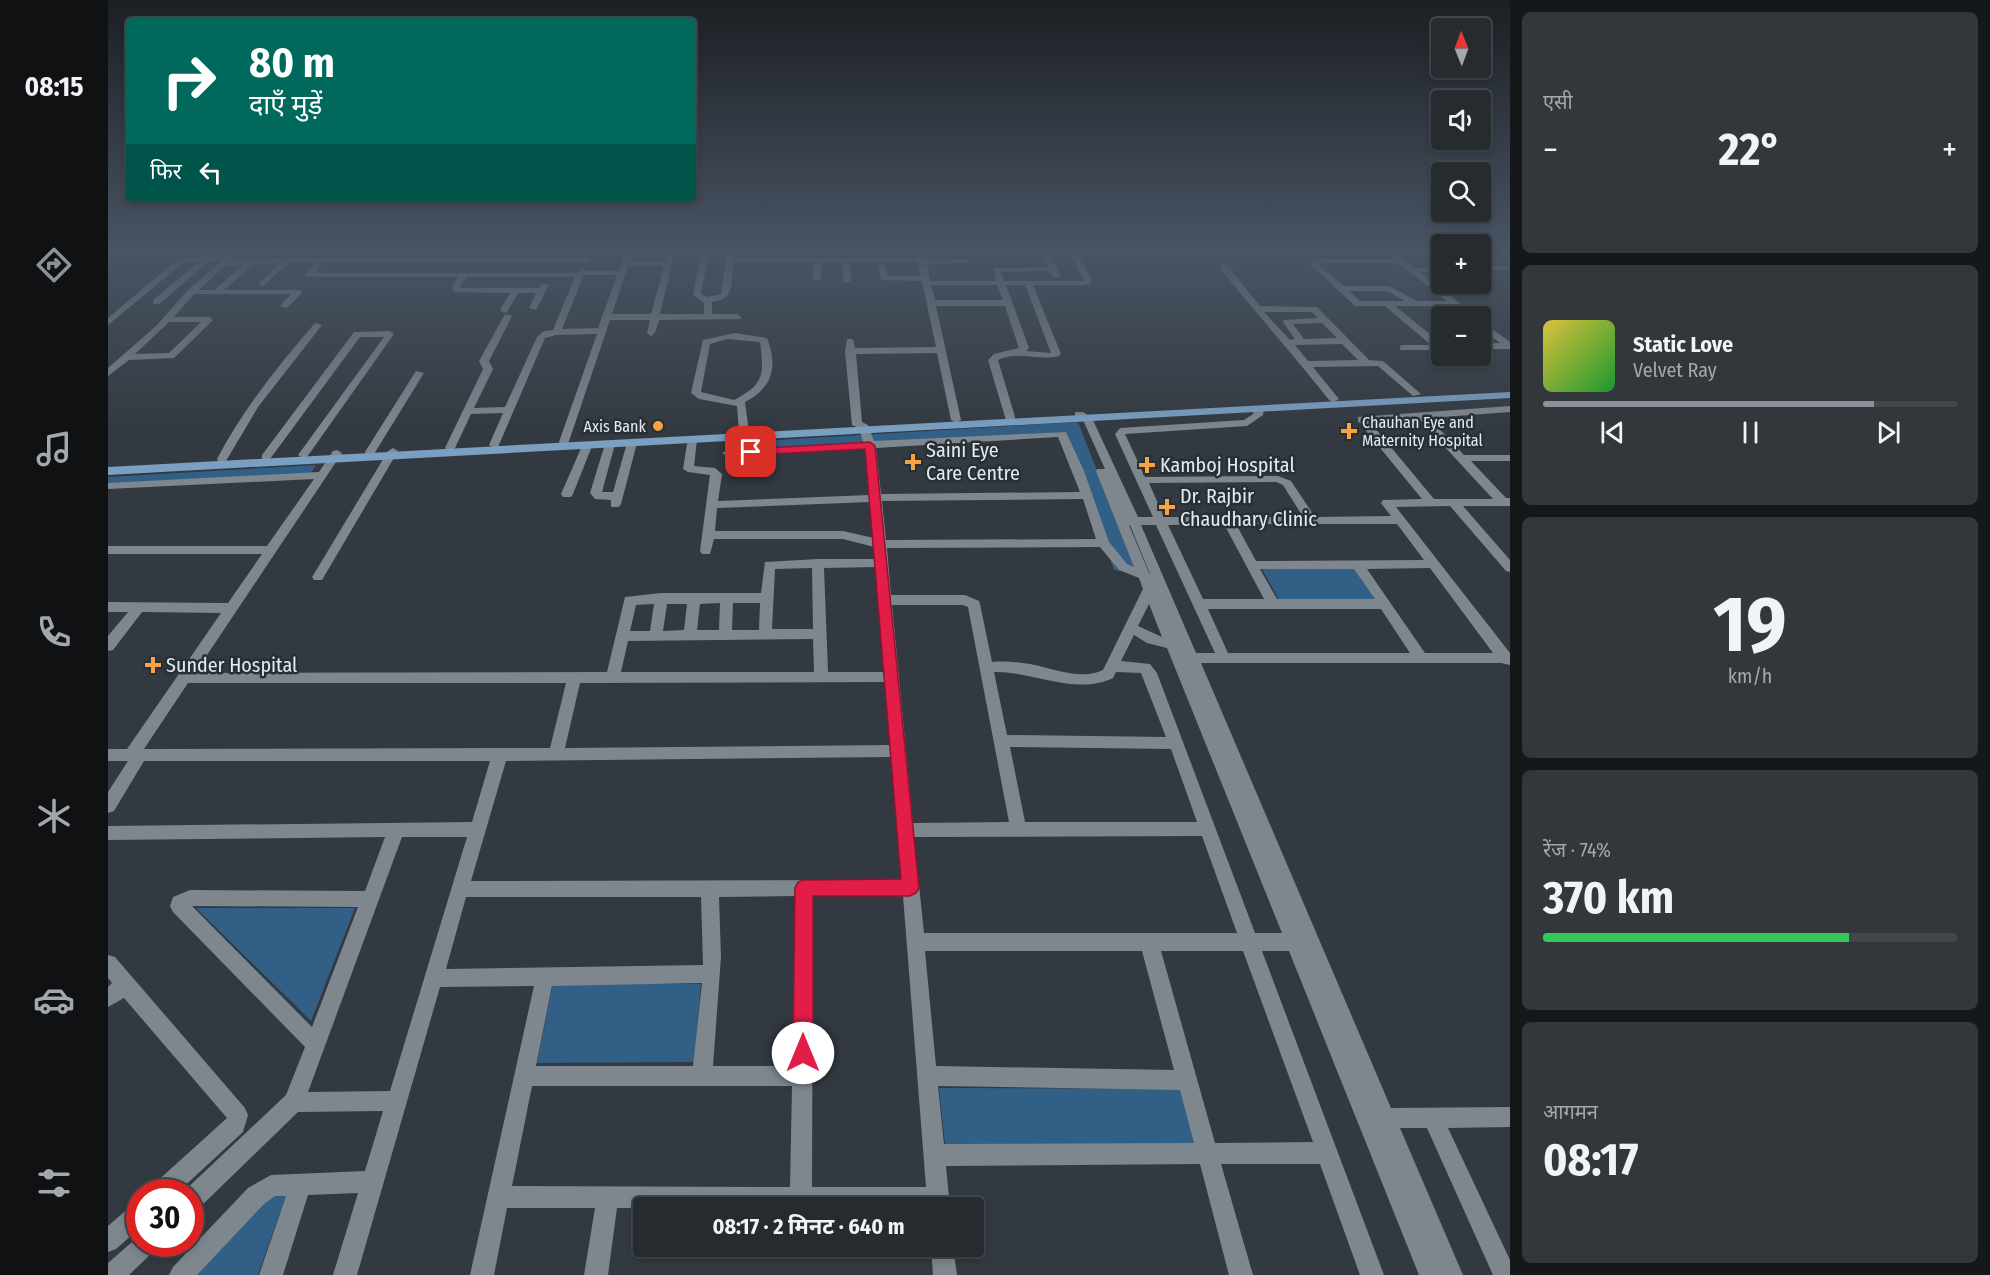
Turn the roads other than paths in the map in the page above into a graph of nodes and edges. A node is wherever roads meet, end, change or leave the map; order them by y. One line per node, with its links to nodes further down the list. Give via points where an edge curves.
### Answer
1 (121, 312): 20 (street)
2 (174, 312): 18 (street)
3 (507, 312): 51 (street, via 484,361 488,369)
4 (564, 312): 26 (street)
5 (608, 312): 14 (street)
6 (657, 312): 17 (street)
7 (708, 312): 15 (street)
8 (933, 312): 36 (street)
9 (1019, 312): 37 (street, via 1024,351)
10 (1026, 312): 37 (street, via 1056,354)
11 (1260, 312): 31 (street)
12 (1315, 312): 19 (street)
13 (1396, 312): 28 (street)
14 (606, 317): 17 (street); 24 (street)
15 (708, 317): 16 (street); 17 (street)
16 (737, 317)
17 (655, 318): 27 (street)
18 (168, 319): 38 (street); 38 (street, via 208,320 171,356)
19 (1325, 320): 22 (street, via 1287,322); 23 (street)
20 (108, 322)
21 (318, 325): 73 (street, via 255,402)
22 (1292, 330): 23 (street); 29 (street)
23 (1334, 330): 30 (street)
24 (601, 331): 26 (street); 59 (street)
25 (1491, 331): 33 (street)
26 (556, 332): 50 (street, via 541,337)
27 (651, 333)
28 (1431, 340)
29 (1301, 341): 30 (street); 31 (street)
30 (1345, 341): 39 (street)
31 (1288, 342): 40 (street)
32 (1491, 346): 33 (street)
33 (1510, 346)
34 (1431, 347): 35 (street)
35 (1403, 348)
36 (942, 350): 55 (street); 56 (street, via 850,346)
37 (1018, 353): 53 (street, via 993,360)
38 (127, 357): 41 (street)
39 (1366, 363): 40 (street); 44 (street, via 1384,364)
40 (1306, 364): 46 (street)
41 (108, 373)
42 (419, 373): 65 (street)
43 (1510, 389): 44 (main road)
44 (1416, 394): 46 (main road)
45 (1510, 394): 48 (main road)
46 (1334, 399): 54 (main road)
47 (737, 402): 47 (street, via 765,383 764,340 724,338 706,342 696,393); 57 (street, via 743,407)
48 (1259, 408): 54 (main road); 77 (street, via 1258,415 1247,423 1120,431)
49 (1510, 409): 52 (street)
50 (509, 410): 51 (street); 62 (street)
51 (467, 411): 64 (street)
52 (1421, 415): 71 (street); 82 (street, via 1362,419)
53 (1010, 417): 54 (main road); 55 (main road)
54 (1081, 417): 56 (main road); 88 (street)
55 (956, 420): 56 (main road)
56 (863, 431): 57 (main road); 58 (main road); 67 (street); 80 (street, via 1062,434); 81 (street)
57 (744, 432): 59 (main road)
58 (692, 440): 60 (main road); 85 (street, via 687,467 715,472)
59 (564, 442): 62 (main road)
60 (632, 443): 61 (main road); 61 (street, via 616,501 596,494)
61 (610, 444): 63 (main road)
62 (494, 445): 64 (main road)
63 (587, 446): 66 (main road); 79 (street)
64 (450, 448): 66 (main road)
65 (370, 452): 66 (main road); 69 (main road)
66 (391, 453): 69 (main road); 106 (street)
67 (727, 453)
68 (303, 455): 69 (main road); 70 (main road); 70 (street, via 390,334 357,334)
69 (335, 456): 75 (main road); 76 (street)
70 (266, 457): 73 (main road)
71 (1463, 458): 72 (street); 84 (street)
72 (1510, 458)
73 (222, 459): 74 (main road)
74 (108, 465)
75 (108, 471)
76 (322, 475): 78 (street); 97 (street)
77 (1142, 480): 86 (street, via 1278,479 1287,483); 89 (street)
78 (108, 486)
79 (567, 494)
80 (1087, 495): 81 (street); 92 (street)
81 (874, 498): 85 (street); 93 (street)
82 (1430, 502): 83 (street); 87 (street, via 1387,503)
83 (1453, 502): 84 (street); 94 (street)
84 (1507, 502)
85 (712, 505): 91 (street)
86 (1312, 520): 87 (street); 90 (street)
87 (1398, 520): 102 (street)
88 (1129, 521): 89 (street); 107 (street); 127 (street)
89 (1161, 521): 90 (street); 113 (street)
90 (1228, 521): 103 (street)
91 (708, 535): 93 (street, via 843,535); 98 (street)
92 (1103, 543): 93 (street); 107 (street, via 1123,567)
93 (880, 544): 100 (street)
94 (1493, 549): 95 (street); 105 (street)
95 (1510, 549)
96 (114, 550): 97 (street); 101 (street)
97 (271, 550): 118 (street)
98 (706, 551)
99 (818, 563): 100 (street); 111 (street, via 769,565); 120 (street)
100 (882, 563): 112 (street)
101 (108, 564)
102 (1432, 564): 104 (street); 130 (street)
103 (1252, 565): 104 (street); 114 (street)
104 (1358, 565): 115 (street)
105 (1510, 568)
106 (318, 577)
107 (1148, 582): 119 (street); 127 (street)
108 (661, 598): 109 (street); 124 (street, via 630,600); 125 (street)
109 (694, 598): 110 (street); 121 (street)
110 (727, 598): 111 (street); 122 (street)
111 (766, 598): 123 (street)
112 (885, 600): 132 (street, via 973,602); 136 (street)
113 (1199, 604): 114 (street); 128 (street)
114 (1273, 604): 115 (street)
115 (1386, 604): 129 (street)
116 (108, 607): 117 (street)
117 (139, 607): 118 (street); 126 (street)
118 (231, 608): 137 (street)
119 (1131, 628): 127 (street); 131 (street)
120 (819, 634): 123 (street); 135 (street)
121 (690, 635): 122 (street); 125 (street)
122 (724, 635): 123 (street)
123 (765, 635)
124 (621, 636): 125 (street); 134 (street)
125 (656, 636)
126 (108, 646)
127 (1181, 654): 128 (street); 160 (street)
128 (1224, 658): 129 (street)
129 (1421, 658): 130 (street)
130 (1508, 660)
131 (1112, 666): 132 (street, via 1108,674 1093,681 1018,667); 139 (street, via 1148,670)
132 (987, 667): 138 (street)
133 (574, 677): 134 (street); 137 (street); 141 (street)
134 (613, 677): 135 (street)
135 (821, 677): 136 (street)
136 (891, 677): 140 (street)
137 (183, 678): 143 (street)
138 (1001, 741): 139 (street); 146 (street)
139 (1177, 743): 147 (street)
140 (898, 751): 141 (street); 150 (street)
141 (556, 754): 144 (street)
142 (108, 755): 143 (street)
143 (135, 755): 144 (street); 145 (street)
144 (500, 755): 149 (street)
145 (108, 806)
146 (1018, 829): 147 (street); 150 (street)
147 (1208, 829): 159 (street)
148 (396, 830): 149 (street); 151 (street); 156 (street)
149 (478, 830): 155 (street)
150 (905, 830): 154 (street)
151 (108, 833)
152 (709, 887): 153 (street); 155 (street); 162 (street)
153 (804, 888): 154 (street); 170 (street)
154 (910, 888): 157 (street)
155 (460, 889): 164 (street)
156 (371, 899): 167 (street); 167 (street, via 190,898 179,903)
157 (915, 942): 158 (street); 171 (street)
158 (1149, 942): 159 (street); 172 (street)
159 (1249, 942): 160 (street); 178 (street)
160 (1303, 942): 176 (street)
161 (108, 964): 165 (street)
162 (711, 974): 163 (street); 169 (street)
163 (545, 976): 164 (street); 168 (street)
164 (434, 978): 173 (street)
165 (126, 985): 166 (street); 181 (street, via 239,1119)
166 (108, 998)
167 (316, 1045): 174 (street)
168 (524, 1076): 169 (street); 185 (street)
169 (702, 1076): 170 (street)
170 (802, 1076): 188 (street)
171 (926, 1076): 172 (street); 180 (street)
172 (1187, 1080): 179 (street)
173 (397, 1101): 174 (street); 182 (street)
174 (294, 1102): 184 (street)
175 (1510, 1117): 177 (street)
176 (1376, 1118): 177 (street); 204 (street); 205 (street)
177 (1433, 1118): 194 (street)
178 (1327, 1153): 179 (street); 203 (street)
179 (1207, 1154): 180 (street); 202 (street)
180 (934, 1155): 189 (street)
181 (176, 1179)
182 (373, 1182): 183 (street); 198 (street)
183 (301, 1185): 196 (street, via 264,1190); 197 (street)
184 (204, 1188)
185 (498, 1197): 186 (street); 199 (street)
186 (608, 1197): 187 (street); 200 (street)
187 (633, 1197)
188 (801, 1197)
189 (938, 1197)
190 (126, 1225): 191 (street)
191 (108, 1241)
192 (131, 1257): 195 (street)
193 (943, 1257): 201 (street)
194 (1506, 1273)
195 (112, 1275)
196 (182, 1275)
197 (270, 1275)
198 (345, 1275)
199 (482, 1275)
200 (597, 1275)
201 (945, 1275)
202 (1241, 1275)
203 (1372, 1275)
204 (1431, 1275)
205 (1451, 1275)

